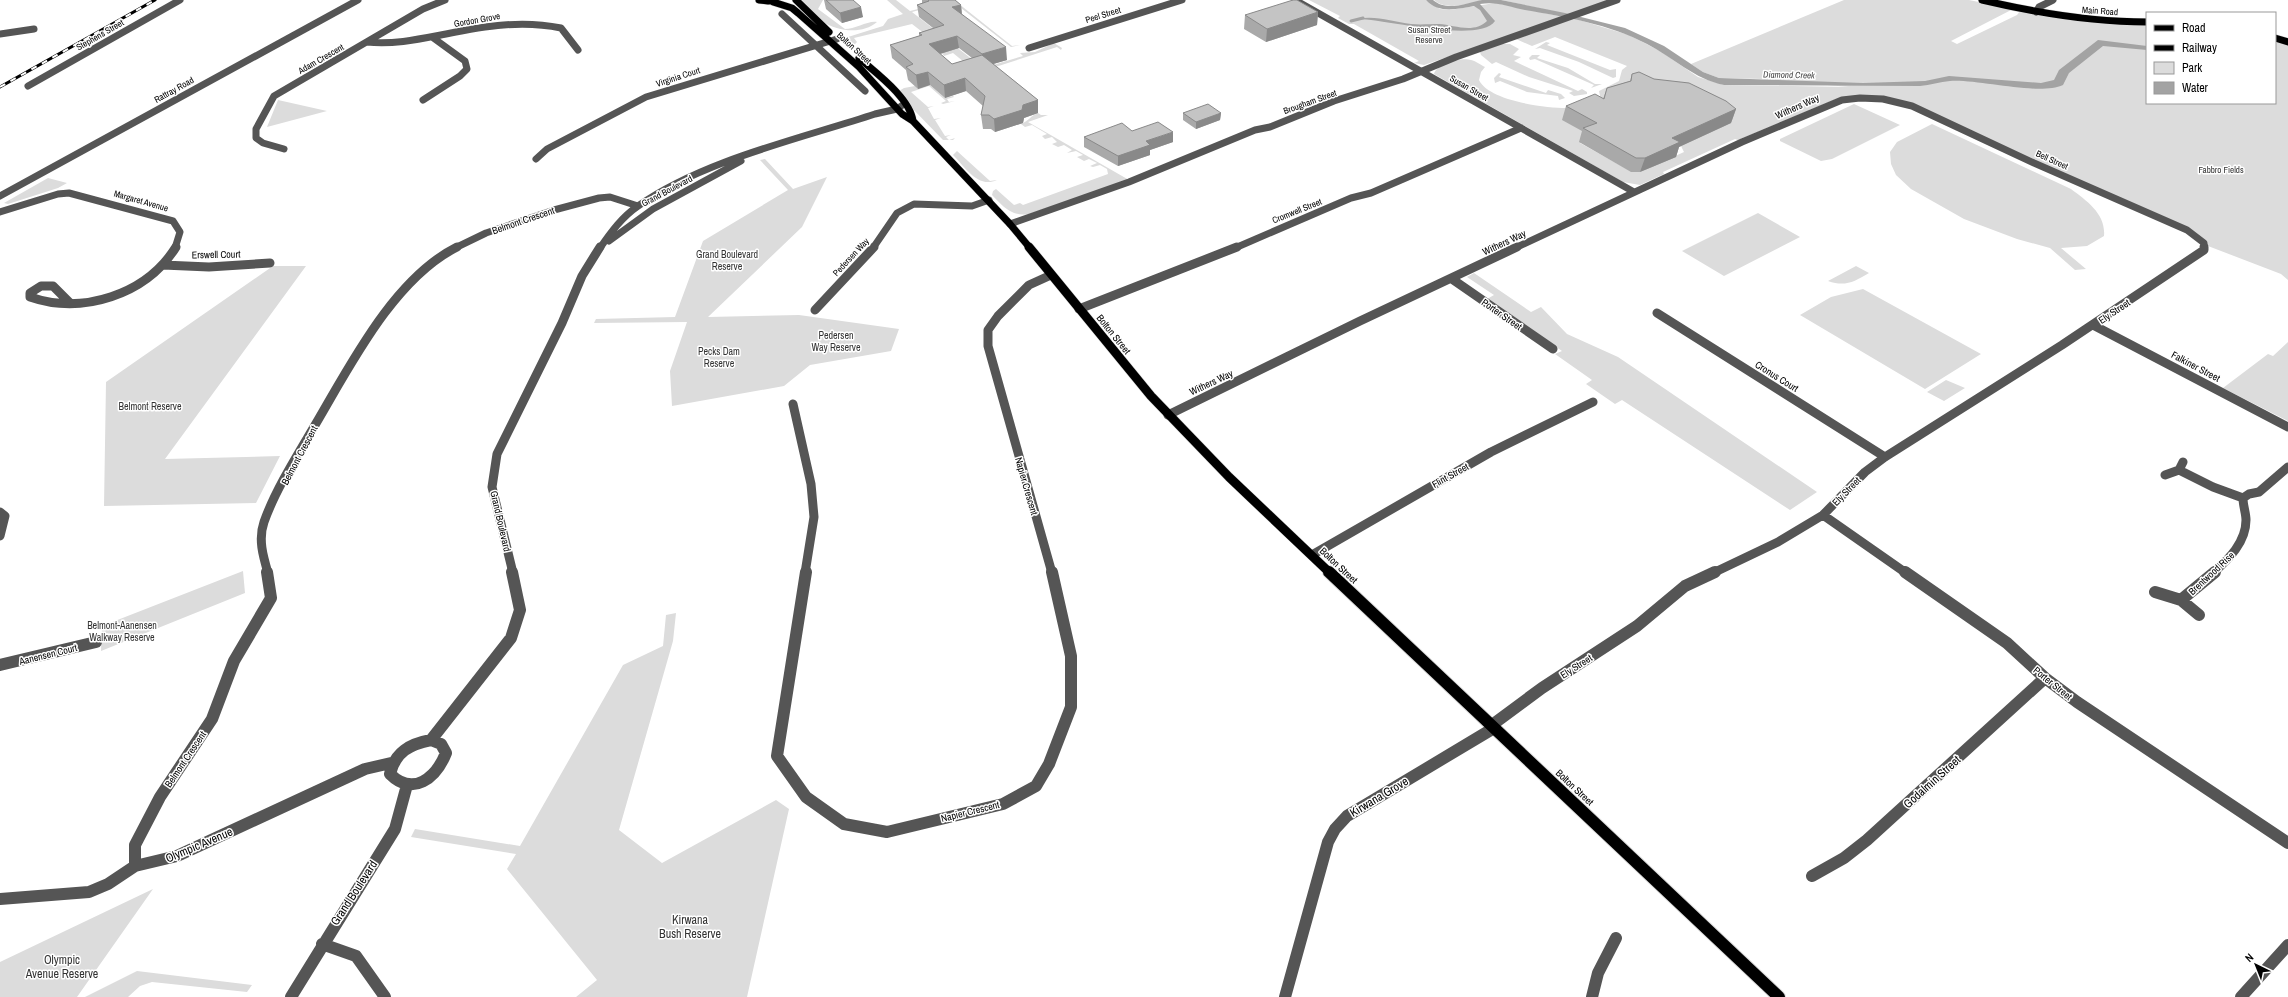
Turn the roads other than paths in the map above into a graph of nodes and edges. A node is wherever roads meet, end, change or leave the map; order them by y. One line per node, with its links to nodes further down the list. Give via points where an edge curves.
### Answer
1 (180, 0): 28 (street, Stephens Street)
2 (358, 0): 42 (street, Rattray Road)
3 (445, 0): 22 (street, Adam Crescent, via 423,9)
4 (759, 0): 12 (main road)
5 (788, 0): 12 (main road)
6 (796, 0): 20 (main road, Bolton Street)
7 (1182, 0): 25 (street, Peel Street)
8 (1295, 0): 27 (street, Susan Street)
9 (1617, 0): 27 (street, Brougham Street)
10 (1982, 0): 13 (main road, Main Road)
11 (2053, 0): 13 (street, via 2039,7)
12 (769, 1): 21 (main road, Bolton Street, via 795,10)
13 (2036, 12): 15 (main road, Main Road, via 2098,21)
14 (782, 14): 24 (street)
15 (2146, 22)
16 (34, 29): 17 (street)
17 (0, 34)
18 (432, 37): 22 (street, Gordon Grove, via 384,44); 26 (street, Gordon Grove, via 502,25 542,24 564,30); 30 (street, via 465,62 467,68 460,76)
19 (2276, 38): 23 (main road)
20 (837, 39): 21 (street, Virginia Court); 33 (main road, Bolton Street, via 881,78)
21 (830, 41): 24 (street, Virginia Court); 32 (main road, Bolton Street, via 864,72)
22 (367, 42): 38 (street, Adam Crescent, via 274,96 256,129 256,138 263,143)
23 (2288, 42)
24 (817, 46): 29 (street); 40 (street, Virginia Court, via 646,97 547,149)
25 (1029, 48)
26 (578, 50)
27 (1422, 72): 37 (street, Susan Street); 46 (street, Brougham Street, via 1334,101 1270,127 1255,130 1129,182)
28 (28, 86)
29 (865, 91)
30 (423, 100)
31 (1888, 101): 41 (street, Withers Way, via 1852,99 1826,106); 47 (street, Bell Street, via 1919,110 2176,226)
32 (891, 102): 34 (main road, Bolton Street); 35 (street, Grand Boulevard)
33 (904, 104): 34 (street, Grand Boulevard); 36 (main road, Bolton Street, via 913,114)
34 (897, 109): 35 (street, Grand Boulevard); 36 (main road, Bolton Street)
35 (875, 114): 39 (street, Grand Boulevard)
36 (913, 121): 43 (main road, Bolton Street)
37 (1521, 128): 41 (street, Susan Street); 54 (street, Cromwell Street, via 1238,247)
38 (285, 149)
39 (749, 156): 44 (street, Grand Boulevard, via 723,163); 48 (street, Grand Boulevard, via 730,169 653,209)
40 (536, 159)
41 (1634, 192): 52 (street, Withers Way)
42 (0, 196)
43 (989, 200): 46 (main road, Bolton Street); 55 (street, Pedersen Way, via 972,206 914,204 904,208 897,213 876,245)
44 (638, 206): 48 (street, Grand Boulevard, via 616,226); 82 (street, Belmont Crescent, via 610,197 599,198 486,233 452,250 420,273 368,334 295,459 264,523 262,546 271,598 234,662 212,719 160,797 135,845)
45 (0, 212): 50 (street, Margaret Avenue, via 69,192 173,221 181,233 175,249)
46 (1010, 224): 51 (main road, Bolton Street)
47 (2200, 246): 57 (street, Ely Street)
48 (600, 248): 78 (street, Grand Boulevard, via 582,276 559,330 497,454 492,487 520,610 511,638)
49 (270, 263): 50 (street, Erswell Court, via 209,267)
50 (163, 265): 53 (street, Margaret Avenue, via 118,294 101,300)
51 (1051, 275): 54 (main road, Bolton Street); 60 (street, Napier Crescent, via 1029,285 998,316 988,330 988,346 1059,598 1071,656 1071,707 1049,764 1036,786 1003,804 887,832 844,824 806,797 777,756 814,517 811,484)
52 (1452, 279): 58 (street, Porter Street); 61 (street, Withers Way, via 1360,320 1304,350)
53 (70, 302)
54 (1079, 309): 61 (main road, Bolton Street)
55 (815, 310)
56 (1657, 313): 63 (street, Cronus Court)
57 (2093, 325): 62 (street, Falkiner Street); 63 (street, Ely Street)
58 (1553, 349)
59 (1593, 402): 70 (street, Flint Street, via 1485,456)
60 (793, 404)
61 (1168, 415): 70 (main road, Bolton Street)
62 (2288, 427)
63 (1885, 457): 68 (street, Ely Street, via 1865,472)
64 (2288, 467): 66 (street, via 2259,492)
65 (2165, 475): 66 (street, via 2181,466 2213,487)
66 (2243, 498): 72 (street, Brentwood Rise, via 2246,522 2242,540 2232,555)
67 (0, 512): 69 (street, via 5,516)
68 (1823, 515): 76 (street, Porter Street, via 2007,643); 77 (street, Ely Street, via 1778,542 1685,586 1637,626 1542,688)
69 (0, 536)
70 (1312, 555): 77 (main road, Bolton Street)
71 (2155, 592): 72 (street, Brentwood Rise)
72 (2181, 600): 73 (street, Brentwood Rise)
73 (2199, 615)
74 (96, 642): 75 (street, Aanensen Court)
75 (0, 665)
76 (2045, 678): 81 (street, Porter Street, via 2116,729); 83 (street, Godalmin Street, via 1867,840 1844,858)
77 (1493, 727): 90 (street, Kirwana Grove, via 1347,816 1335,829 1328,842); 92 (main road, Bolton Street)
78 (431, 740): 79 (street, via 416,742 401,751); 80 (street, via 441,744 446,753 443,763 434,774 421,782)
79 (391, 763): 80 (street, via 390,774 396,782); 82 (street, Olympic Avenue, via 365,769 177,856)
80 (407, 785): 86 (street, Grand Boulevard, via 395,829)
81 (2288, 843)
82 (135, 866): 84 (street, Olympic Avenue, via 108,884 89,892)
83 (1812, 876)
84 (0, 900)
85 (1616, 938): 91 (street, via 1598,974)
86 (322, 944): 88 (street, Grand Boulevard); 89 (street, via 356,956)
87 (2288, 945): 93 (street)
88 (291, 997)
89 (385, 997)
90 (1286, 997)
91 (1592, 997)
92 (1779, 997)
93 (2242, 997)

